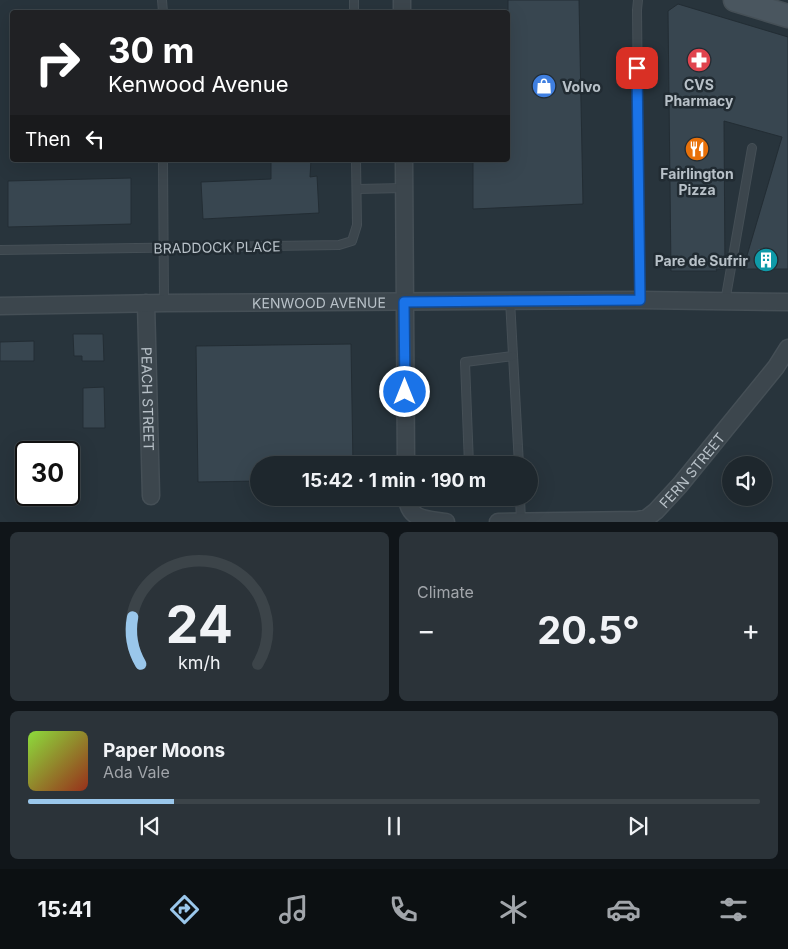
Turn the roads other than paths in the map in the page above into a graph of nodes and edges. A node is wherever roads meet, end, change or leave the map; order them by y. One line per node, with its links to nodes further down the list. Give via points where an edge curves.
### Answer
1 (638, 0): 13 (lane)
2 (735, 0): 3 (main road)
3 (788, 16)
4 (752, 148): 15 (lane)
5 (163, 162): 10 (lane)
6 (356, 162): 9 (lane, BRADDOCK PLACE)
7 (404, 162): 8 (street)
8 (404, 188): 9 (lane); 14 (street)
9 (357, 189): 10 (lane, BRADDOCK PLACE, via 355,235 352,240 339,245)
10 (163, 247): 11 (lane, BRADDOCK PLACE); 18 (lane)
11 (0, 250)
12 (510, 300): 13 (street, KENWOOD AVENUE); 14 (street, KENWOOD AVENUE); 21 (lane)
13 (640, 300): 15 (street, KENWOOD AVENUE)
14 (404, 302): 18 (street, KENWOOD AVENUE); 22 (street)
15 (725, 302): 16 (street, KENWOOD AVENUE)
16 (788, 302)
17 (146, 303): 18 (street, KENWOOD AVENUE); 19 (street, KENWOOD AVENUE); 25 (street, PEACH STREET)
18 (164, 303)
19 (0, 306)
20 (788, 348): 28 (street, FERN STREET, via 680,485 656,511)
21 (513, 356): 23 (lane, via 466,362); 24 (lane)
22 (406, 456)
23 (469, 456)
24 (519, 456)
25 (151, 496)
26 (410, 506): 30 (street, via 413,514 424,520)
27 (520, 506): 29 (lane)
28 (638, 520): 29 (street, FERN STREET)
29 (521, 521): 31 (street, FERN STREET)
30 (446, 522)
31 (498, 522)

